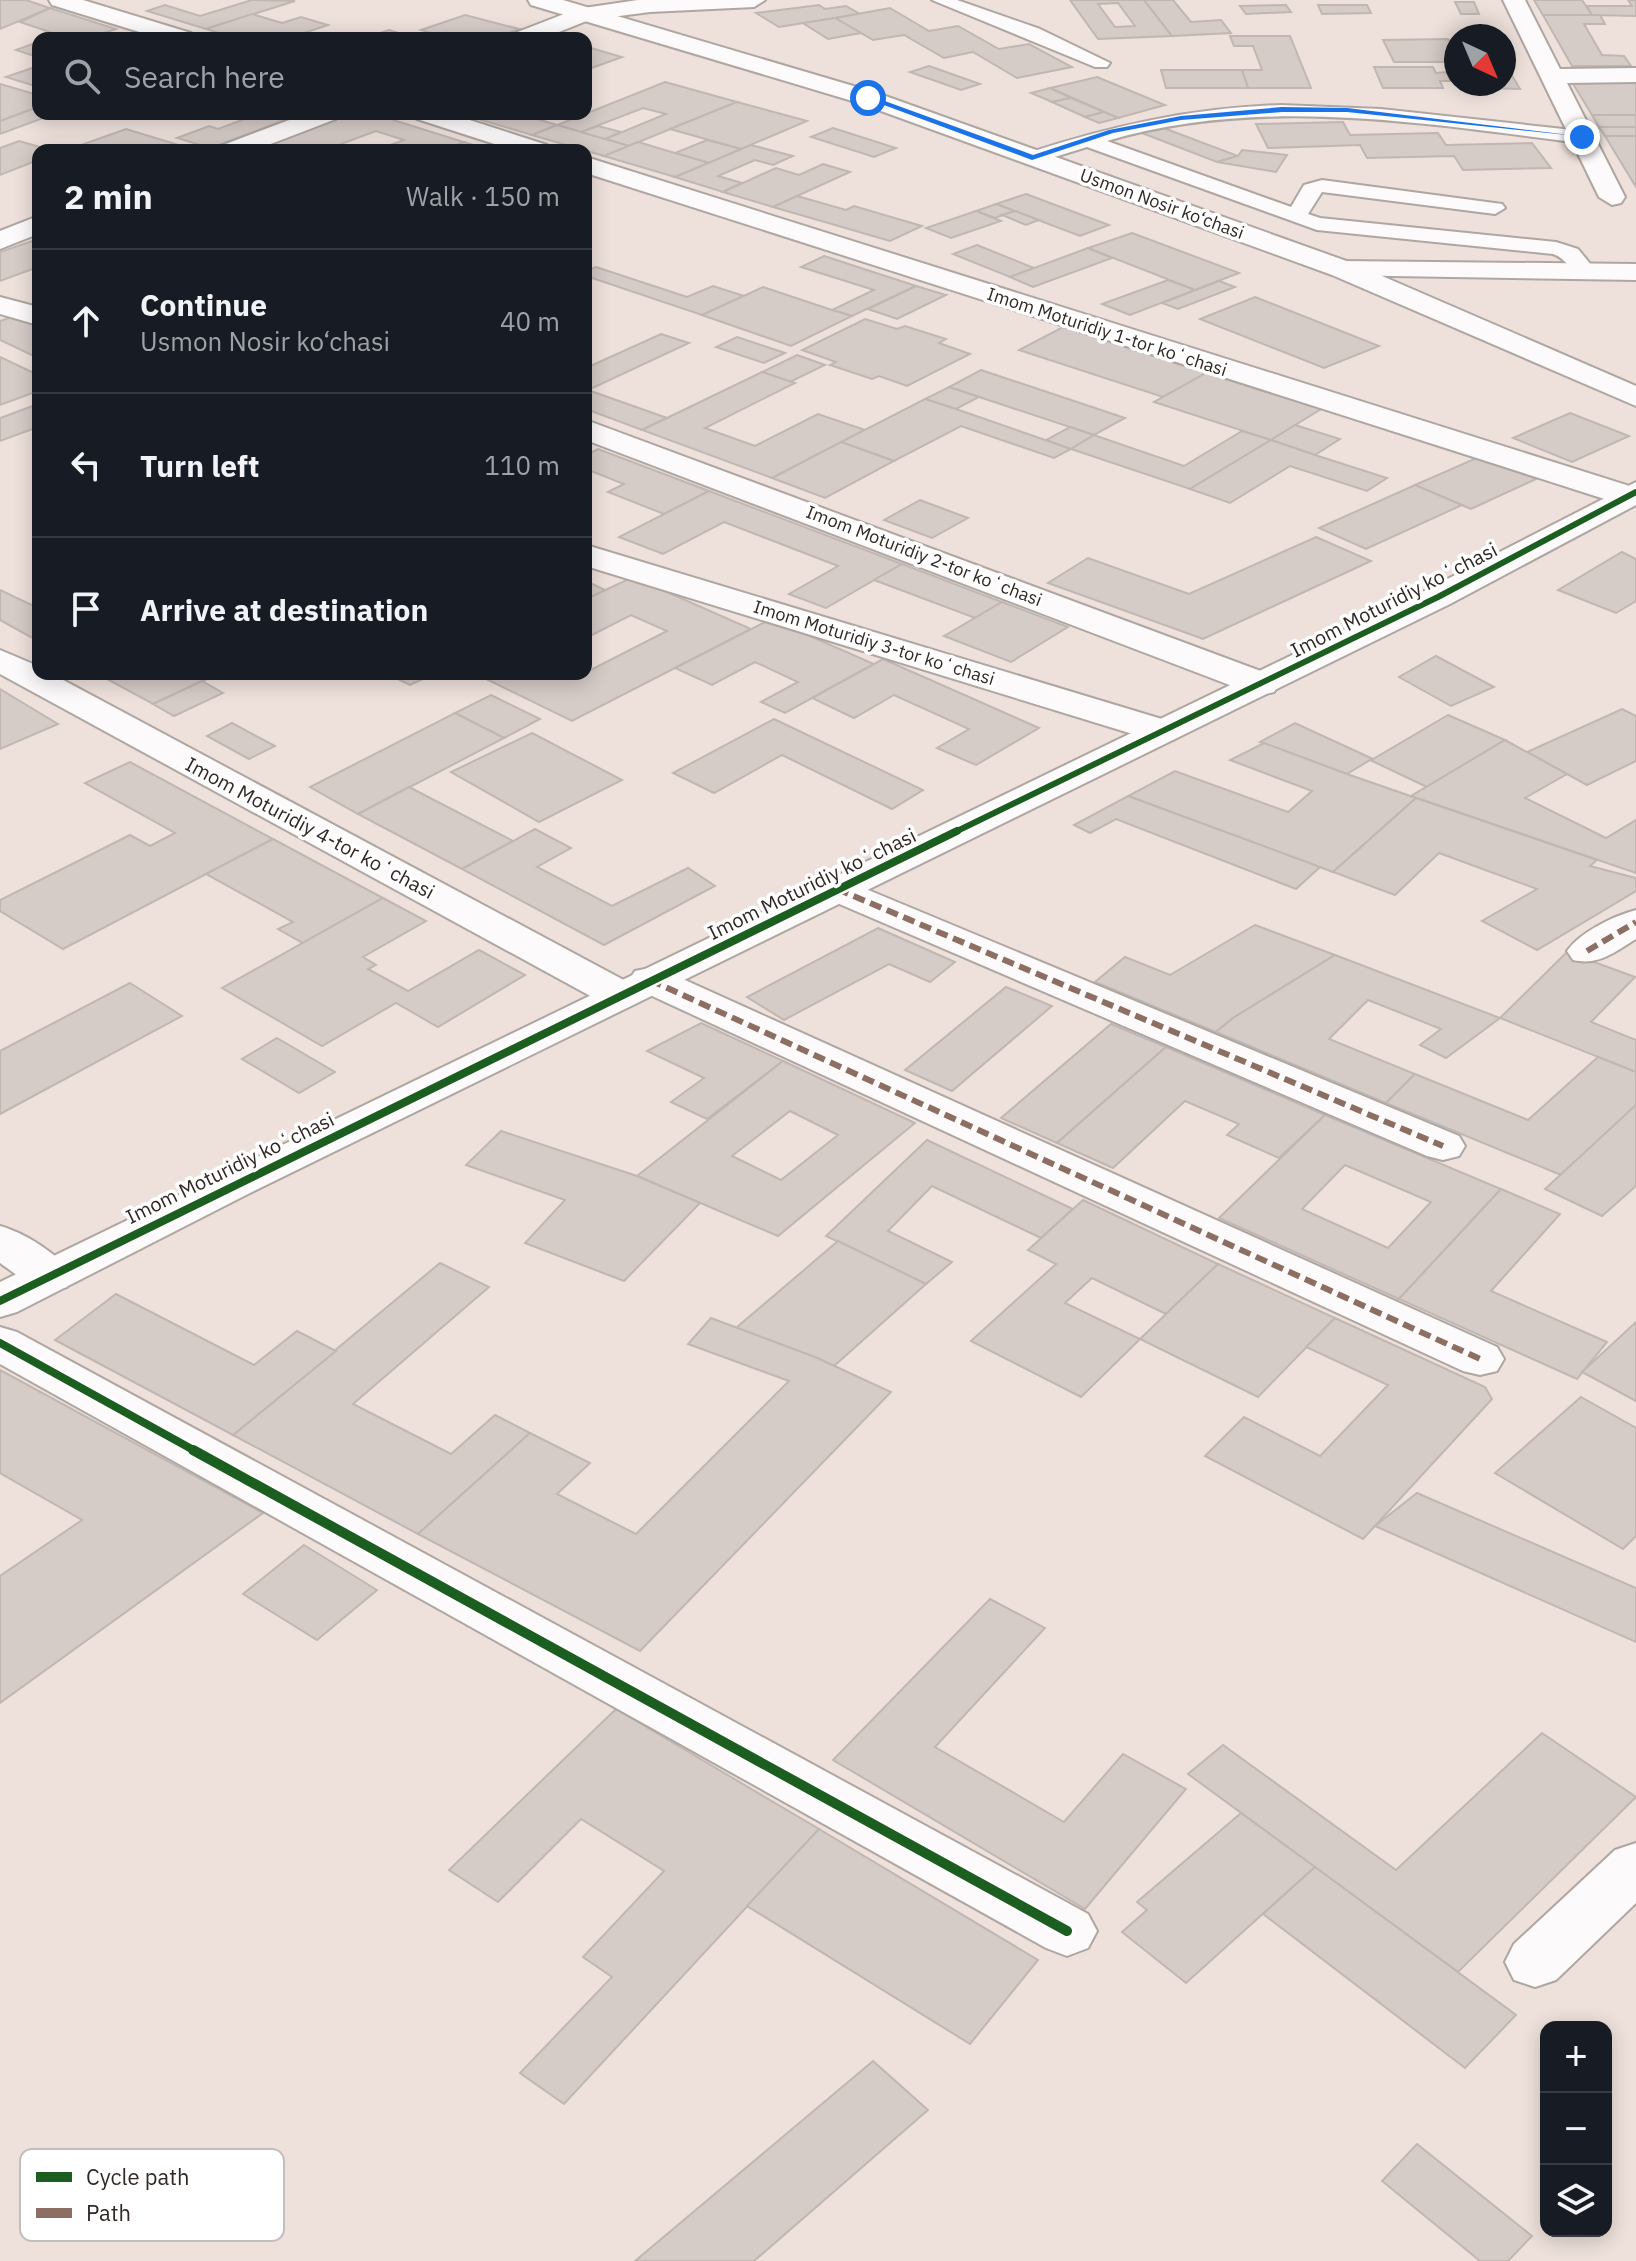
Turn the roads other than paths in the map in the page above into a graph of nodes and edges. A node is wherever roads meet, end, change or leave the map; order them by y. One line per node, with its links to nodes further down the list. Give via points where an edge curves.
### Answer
1 (60, 0): 7 (street)
2 (539, 0): 6 (street, Usmon Nosir ko‘chasi)
3 (754, 0): 6 (street)
4 (941, 0): 9 (lane)
5 (1514, 0): 11 (street)
6 (585, 14): 8 (street); 18 (street, Usmon Nosir ko‘chasi, via 868,98)
7 (164, 32)
8 (538, 32)
9 (1101, 63)
10 (1636, 75): 11 (street)
11 (1552, 76): 14 (street)
12 (311, 120): 16 (street)
13 (445, 120): 17 (street)
14 (1582, 137): 15 (lane, via 1347,110 1282,109 1181,118); 20 (street)
15 (1087, 140): 18 (lane); 23 (lane)
16 (248, 144)
17 (519, 144)
18 (1032, 158): 27 (street, Usmon Nosir ko‘chasi)
19 (592, 167): 32 (street, Imom Moturidiy 1-tor koʻchasi)
20 (1612, 197)
21 (0, 208): 24 (street)
22 (1495, 208): 23 (lane, via 1322,186 1311,189)
23 (1296, 216): 28 (lane, via 1334,227 1556,248 1571,253)
24 (32, 221)
25 (32, 226): 26 (street)
26 (0, 241)
27 (1342, 269): 28 (street); 30 (street, Usmon Nosir ko‘chasi)
28 (1586, 272): 29 (street)
29 (1636, 272)
30 (1636, 397)
31 (592, 431): 37 (street, Imom Moturidiy 2-tor koʻchasi)
32 (1632, 494): 37 (street, Imom Moturidiy koʻchasi)
33 (592, 557): 38 (street, Imom Moturidiy 3-tor koʻchasi)
34 (0, 660): 35 (street, Imom Moturidiy 4-tor koʻchasi)
35 (32, 676)
36 (39, 680): 42 (street, Imom Moturidiy 4-tor koʻchasi)
37 (1261, 684): 38 (street, Imom Moturidiy koʻchasi)
38 (1162, 731): 39 (street, Imom Moturidiy koʻchasi)
39 (837, 889): 42 (street, Imom Moturidiy koʻchasi); 43 (street)
40 (1636, 922): 41 (street)
41 (1587, 951)
42 (635, 987): 45 (street, Imom Moturidiy koʻchasi); 48 (street, Imom Moturidiy 4-tor koʻchasi)
43 (1443, 1146)
44 (0, 1241): 45 (street)
45 (50, 1276): 46 (street, Imom Moturidiy koʻchasi)
46 (0, 1301)
47 (0, 1343): 50 (street)
48 (1480, 1359)
49 (1636, 1867): 51 (street)
50 (1067, 1931)
51 (1535, 1962)

